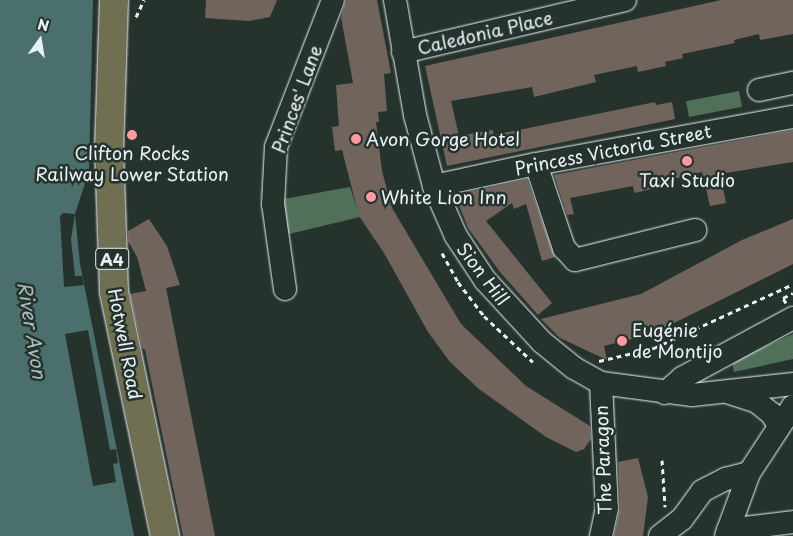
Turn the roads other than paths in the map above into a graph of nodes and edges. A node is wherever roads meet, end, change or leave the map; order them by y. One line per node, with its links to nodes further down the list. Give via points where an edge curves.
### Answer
1 (114, 0): 24 (highway, Hotwell Road / A4, via 110,148 114,292)
2 (333, 0): 12 (street, Princes' Lane, via 276,147 272,204)
3 (395, 0): 5 (street, Sion Hill)
4 (612, 1): 5 (street, Caledonia Place)
5 (403, 52): 10 (street, Sion Hill)
6 (793, 83): 7 (street)
7 (759, 90)
8 (793, 117): 9 (street, Princess Victoria Street)
9 (536, 164): 10 (street, Princess Victoria Street); 11 (street, via 564,248 575,260)
10 (434, 186): 14 (street, Sion Hill, via 456,236 501,300 542,342 574,368)
11 (695, 230)
12 (285, 288)
13 (793, 318): 17 (street, via 682,378)
14 (599, 373): 17 (street, Sion Hill); 25 (street, The Paragon, via 607,508)
15 (793, 384): 16 (street, Sion Hill)
16 (729, 392): 17 (street, Sion Hill); 19 (street, Sion Hill, via 758,402 772,414)
17 (665, 393)
18 (793, 406): 19 (street)
19 (779, 426): 20 (street)
20 (749, 473): 22 (street); 23 (street, via 702,490 682,520)
21 (793, 522): 22 (street)
22 (724, 529)
23 (652, 534)
24 (165, 536)
25 (601, 536)

